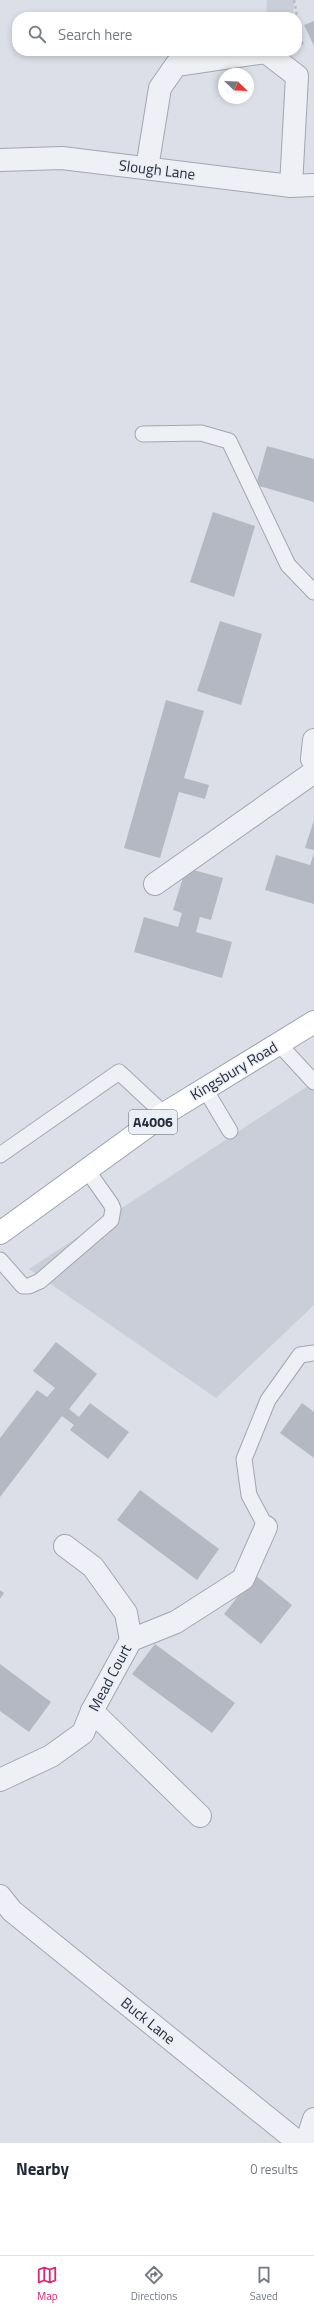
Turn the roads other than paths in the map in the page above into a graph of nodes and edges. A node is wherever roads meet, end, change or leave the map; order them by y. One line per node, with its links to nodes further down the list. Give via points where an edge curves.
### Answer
1 (238, 56): 4 (street, via 176,65 160,88)
2 (271, 56): 6 (street, via 297,76)
3 (0, 160): 4 (street, Slough Lane, via 62,158)
4 (147, 168): 6 (street, Slough Lane)
5 (314, 185): 6 (street, Slough Lane)
6 (291, 186)
7 (143, 434): 8 (lane, via 201,433 229,441 288,565)
8 (314, 592)
9 (314, 740): 10 (street)
10 (314, 761)
11 (314, 772): 12 (street)
12 (155, 884)
13 (314, 1022): 14 (main road, Kingsbury Road / A4006)
14 (278, 1044): 15 (lane); 16 (main road, Kingsbury Road / A4006)
15 (314, 1082)
16 (205, 1089): 17 (main road, Kingsbury Road / A4006); 18 (lane)
17 (164, 1114): 19 (lane, via 119,1072); 20 (main road, Kingsbury Road / A4006)
18 (230, 1131)
19 (0, 1155)
20 (87, 1170): 21 (main road, Kingsbury Road / A4006); 22 (lane, via 111,1204 111,1220 40,1281 29,1286 23,1286)
21 (0, 1233)
22 (0, 1260)
23 (314, 1353): 24 (lane, via 300,1355 268,1400 244,1459 249,1495)
24 (266, 1527): 26 (street, Mead Court, via 243,1579 176,1622)
25 (65, 1546): 26 (street, via 93,1567 126,1612)
26 (131, 1640): 27 (street, Mead Court)
27 (92, 1711): 28 (street, Mead Court, via 83,1733 51,1756); 29 (street)
28 (0, 1780)
29 (200, 1816)
30 (0, 1896): 32 (street, Buck Lane, via 12,1911)
31 (314, 2119): 33 (street)
32 (299, 2143)
33 (306, 2143)

